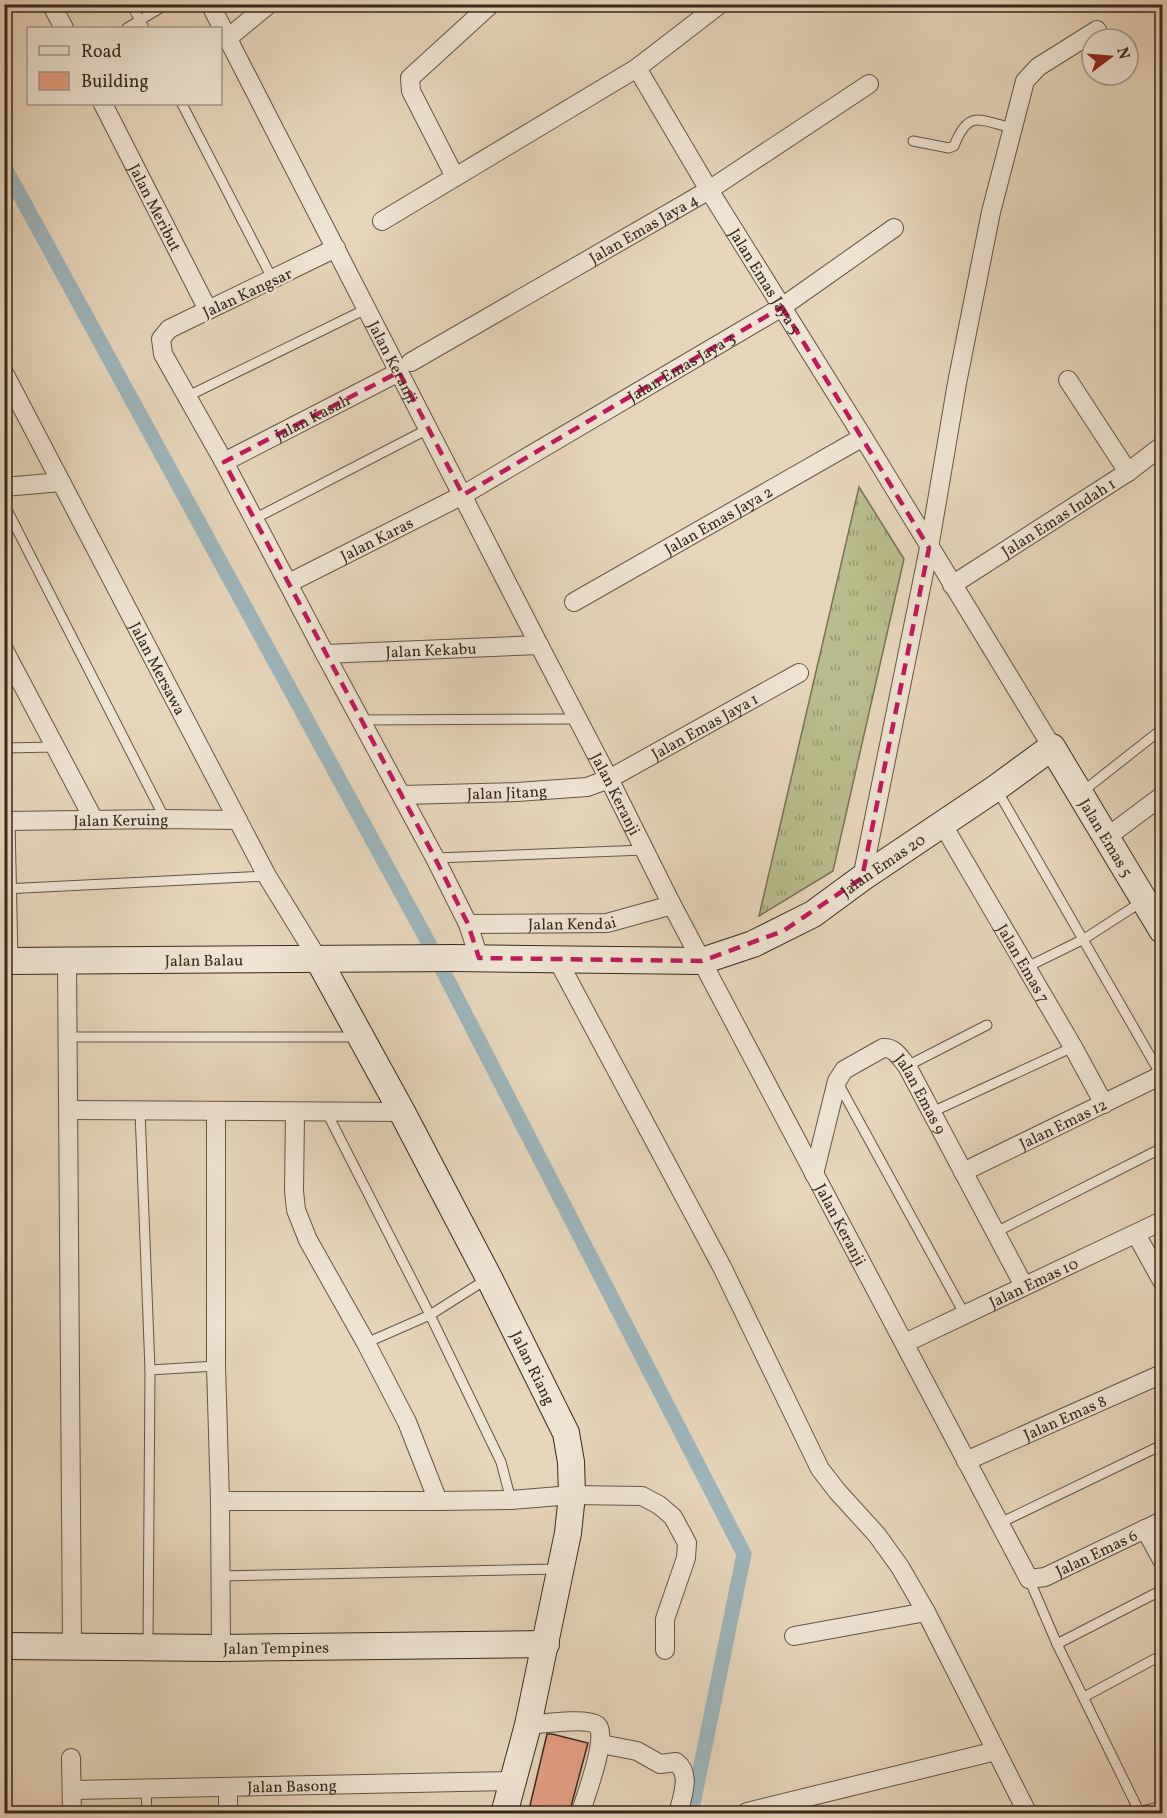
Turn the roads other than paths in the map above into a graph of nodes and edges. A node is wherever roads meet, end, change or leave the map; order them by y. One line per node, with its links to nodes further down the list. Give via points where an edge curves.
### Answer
1 (51, 4): 9 (street)
2 (131, 4): 8 (lane)
3 (166, 4): 8 (lane)
4 (210, 4): 10 (street, Jalan Keranji)
5 (269, 4): 10 (street)
6 (491, 4): 18 (street, via 410,78 411,91)
7 (720, 4): 12 (street)
8 (142, 25)
9 (63, 27)
10 (228, 38): 22 (street, Jalan Keranji)
11 (1080, 41): 16 (street, via 1038,67 1025,81)
12 (637, 68): 18 (street); 19 (street, Jalan Emas Jaya 5)
13 (869, 84): 19 (street, Jalan Emas Jaya 4)
14 (104, 105): 26 (street, Jalan Meribut)
15 (183, 105): 23 (lane)
16 (1013, 128): 17 (lane, via 974,119 967,122 949,148); 41 (street, via 991,212)
17 (914, 141)
18 (455, 177): 20 (street)
19 (709, 190): 24 (street, Jalan Emas Jaya 5); 27 (street, Jalan Emas Jaya 4)
20 (382, 221)
21 (894, 228): 24 (street, Jalan Emas Jaya 3)
22 (336, 249): 23 (street, Jalan Kangsar); 25 (street, Jalan Keranji)
23 (273, 280): 26 (street, Jalan Kangsar)
24 (782, 307): 32 (street, Jalan Emas Jaya 5); 38 (street, Jalan Emas Jaya 3)
25 (366, 309): 27 (street, Jalan Keranji); 30 (lane)
26 (208, 310): 30 (street, Jalan Kangsar, via 169,329 161,339 163,354)
27 (405, 367): 31 (street, Jalan Keranji); 34 (street, Jalan Kasah)
28 (4, 373): 36 (street, Jalan Mersawa)
29 (1068, 380): 35 (street)
30 (186, 397): 34 (street)
31 (428, 429): 38 (street, Jalan Keranji); 40 (lane)
32 (863, 437): 41 (street, Jalan Emas Jaya 5); 44 (street, Jalan Emas Jaya 2)
33 (1162, 446): 35 (street, Jalan Emas Indah 1)
34 (224, 462): 40 (street)
35 (1128, 472): 43 (street, Jalan Emas Indah 1)
36 (61, 482): 37 (street); 63 (street, Jalan Mersawa)
37 (4, 487)
38 (463, 495): 42 (street, Jalan Karas); 45 (street, Jalan Keranji)
39 (4, 504): 61 (lane)
40 (254, 519): 42 (street)
41 (929, 548): 43 (street, Jalan Emas Jaya 5); 70 (street)
42 (289, 583): 47 (street)
43 (952, 585): 54 (street, Jalan Emas Jaya 5)
44 (574, 602)
45 (539, 645): 47 (street, Jalan Kekabu); 50 (street, Jalan Keranji)
46 (4, 650): 49 (street)
47 (325, 654): 51 (street)
48 (799, 673): 56 (street, Jalan Emas Jaya 1)
49 (11, 676): 53 (street)
50 (578, 719): 51 (lane); 56 (street, Jalan Keranji)
51 (360, 720): 59 (street)
52 (1162, 729): 58 (lane)
53 (56, 747): 55 (lane); 62 (street)
54 (1052, 747): 57 (street, Jalan Emas 20); 58 (street, Jalan Emas 5)
55 (4, 748)
56 (609, 779): 59 (street, Jalan Jitang, via 587,787); 67 (street, Jalan Keranji)
57 (996, 788): 65 (street, Jalan Emas 20); 76 (lane)
58 (1080, 793): 66 (street, Jalan Emas 5)
59 (402, 795): 68 (street)
60 (1162, 796): 66 (street)
61 (165, 819): 62 (street, Jalan Keruing); 63 (street, Jalan Keruing)
62 (94, 820): 64 (street, Jalan Keruing)
63 (238, 820): 69 (street, Jalan Mersawa)
64 (8, 821): 71 (lane)
65 (943, 825): 70 (street, Jalan Emas 20); 83 (street, Jalan Emas 7)
66 (1107, 837): 72 (street, Jalan Emas 5)
67 (645, 850): 68 (lane); 73 (street, Jalan Keranji)
68 (435, 858): 74 (street)
69 (267, 876): 71 (lane); 78 (street, Jalan Mersawa)
70 (862, 878): 82 (street, Jalan Emas 20, via 813,914 783,930)
71 (8, 889): 81 (lane)
72 (1145, 900): 75 (street, Jalan Emas 5); 76 (lane)
73 (672, 905): 74 (street, Jalan Kendai, via 606,923); 82 (street, Jalan Keranji)
74 (468, 924): 77 (street)
75 (1162, 930)
76 (1084, 939): 83 (lane); 89 (lane)
77 (479, 958): 78 (street, Jalan Balau); 79 (street, Jalan Balau)
78 (318, 959): 80 (street, Jalan Balau); 86 (street, Jalan Riang)
79 (557, 959): 82 (street, Jalan Emas 20); 129 (street, via 722,1267 820,1469 877,1535)
80 (67, 960): 81 (street, Jalan Balau); 85 (street)
81 (9, 961)
82 (702, 961): 101 (street, Jalan Keranji)
83 (1026, 968): 87 (street, Jalan Emas 7)
84 (987, 1024): 88 (lane)
85 (67, 1037): 86 (lane); 92 (street)
86 (361, 1037): 96 (street, Jalan Riang)
87 (1073, 1047): 91 (street, Jalan Emas 7); 98 (lane)
88 (907, 1066): 90 (street, Jalan Emas 9, via 894,1050 883,1047 844,1070); 98 (street, Jalan Emas 9)
89 (1162, 1075): 91 (street, Jalan Emas 12)
90 (837, 1081): 101 (street); 109 (lane)
91 (1104, 1104): 100 (street, Jalan Emas 12)
92 (69, 1110): 93 (street); 133 (street)
93 (140, 1111): 94 (street); 113 (lane)
94 (216, 1112): 95 (street); 112 (street)
95 (295, 1112): 97 (street); 110 (street, via 296,1210 308,1240)
96 (402, 1112): 97 (street); 105 (street, Jalan Riang)
97 (327, 1113): 108 (lane)
98 (930, 1113): 100 (street, Jalan Emas 9)
99 (1162, 1148): 103 (lane)
100 (963, 1172): 103 (street, Jalan Emas 9)
101 (814, 1174): 111 (street, Jalan Keranji)
102 (1162, 1221): 104 (street, Jalan Emas 10)
103 (996, 1232): 107 (street, Jalan Emas 9)
104 (1136, 1234): 106 (street); 107 (street, Jalan Emas 10)
105 (489, 1278): 108 (lane); 117 (street, Jalan Riang, via 566,1433)
106 (1162, 1281)
107 (1024, 1286): 109 (street, Jalan Emas 10)
108 (430, 1315): 110 (lane); 118 (lane, via 501,1462)
109 (965, 1315): 111 (street, Jalan Emas 10)
110 (366, 1343): 120 (street, via 407,1422)
111 (905, 1343): 116 (street, Jalan Keranji)
112 (216, 1366): 113 (lane); 119 (street)
113 (150, 1370): 135 (lane)
114 (1162, 1374): 116 (street, Jalan Emas 8)
115 (1162, 1445): 122 (lane)
116 (966, 1461): 122 (street, Jalan Keranji)
117 (572, 1495): 118 (street); 125 (street, Jalan Riang); 137 (street, via 642,1496 673,1517 687,1543 686,1558 665,1618)
118 (511, 1500): 120 (street)
119 (220, 1501): 120 (street); 126 (street)
120 (438, 1501)
121 (1162, 1521): 123 (street, Jalan Emas 6)
122 (1000, 1523): 127 (street, Jalan Keranji)
123 (1145, 1529): 124 (street); 127 (street, Jalan Emas 6, via 1045,1577)
124 (1162, 1560)
125 (562, 1569): 126 (lane); 131 (street, Jalan Riang)
126 (219, 1576): 136 (street)
127 (1029, 1579): 132 (lane)
128 (1162, 1590): 132 (lane)
129 (926, 1612): 130 (street); 142 (street)
130 (794, 1636)
131 (546, 1644): 136 (street, Jalan Tempines); 140 (street, Jalan Riang)
132 (1057, 1644): 139 (lane)
133 (72, 1646): 134 (street, Jalan Tempines); 135 (street, Jalan Tempines)
134 (4, 1647)
135 (147, 1647): 136 (street, Jalan Tempines)
136 (221, 1648)
137 (665, 1650)
138 (1162, 1655): 139 (lane)
139 (1084, 1697): 150 (lane)
140 (528, 1725): 141 (street, via 596,1725 601,1731); 144 (street, Jalan Riang)
141 (601, 1744): 155 (street); 156 (street, via 638,1751 660,1764 681,1765 685,1780)
142 (996, 1751): 149 (street); 157 (street)
143 (71, 1758): 147 (street)
144 (512, 1781): 146 (street, Jalan Basong); 154 (street, Jalan Riang)
145 (146, 1788): 146 (street, Jalan Basong); 147 (street, Jalan Basong); 152 (lane)
146 (228, 1788): 153 (street)
147 (72, 1790): 151 (street)
148 (1162, 1806): 150 (lane)
149 (747, 1812)
150 (1134, 1812)
151 (72, 1814)
152 (147, 1814)
153 (228, 1814)
154 (504, 1814)
155 (580, 1814)
156 (678, 1814)
157 (1028, 1814)

